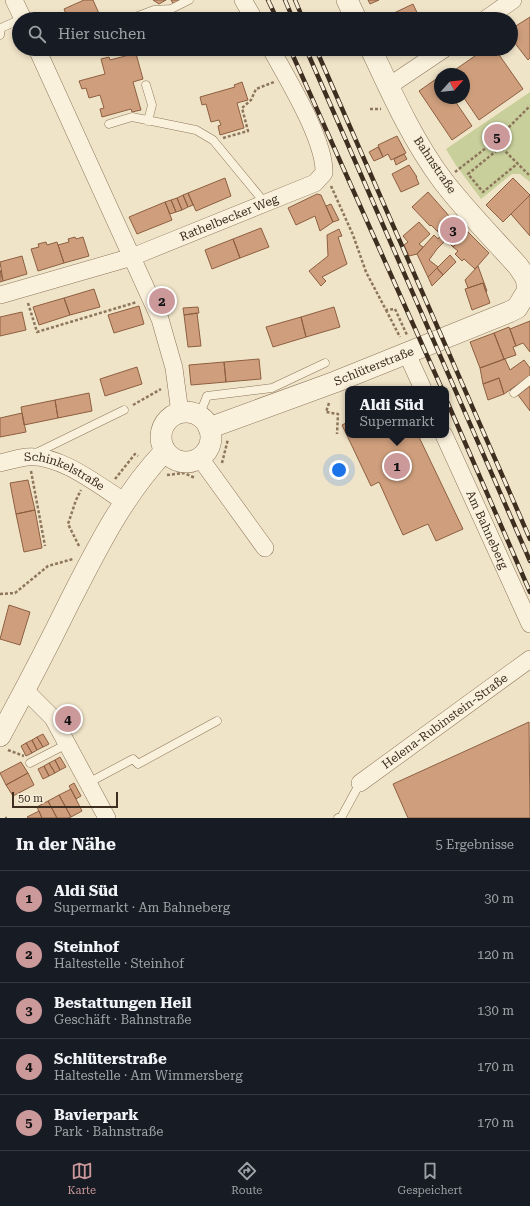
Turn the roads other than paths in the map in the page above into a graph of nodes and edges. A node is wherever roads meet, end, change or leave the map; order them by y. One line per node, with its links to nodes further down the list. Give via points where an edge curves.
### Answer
1 (14, 0): 6 (street)
2 (189, 0): 7 (lane, via 171,9)
3 (243, 0): 8 (street)
4 (347, 0): 9 (street)
5 (513, 0): 10 (street)
6 (18, 12)
7 (149, 12)
8 (250, 12)
9 (353, 12)
10 (496, 12)
11 (12, 23): 12 (lane, via 1,28)
12 (0, 35)
13 (40, 56): 22 (street)
14 (275, 56): 21 (street, Rathelbecker Weg, via 316,138 324,160 324,173 315,182)
15 (374, 56): 18 (street, Bahnstraße)
16 (434, 56): 18 (street)
17 (146, 85): 19 (lane, via 152,105)
18 (389, 86): 23 (street, Bahnstraße, via 426,156 443,181 518,266 526,278)
19 (148, 121): 20 (lane, via 132,117); 21 (lane, via 196,130 213,140)
20 (109, 124)
21 (265, 204): 22 (street, Rathelbecker Weg)
22 (132, 257): 24 (street, Rathelbecker Weg); 31 (street, via 160,319 174,368)
23 (529, 289): 25 (street, Schlüterstraße, via 517,308 509,312)
24 (0, 295)
25 (403, 345): 28 (street); 31 (street, Schlüterstraße, via 334,382)
26 (325, 363): 31 (lane, via 272,388 207,396)
27 (530, 380): 29 (lane)
28 (422, 386)
29 (514, 393)
30 (124, 410): 34 (lane)
31 (192, 413): 33 (street, via 167,421 162,428); 35 (street, via 210,444)
32 (445, 438): 39 (street, Am Bahneberg)
33 (165, 452): 35 (street, via 182,462 192,462); 37 (street)
34 (28, 457): 36 (street, Schinkelstraße); 37 (street, Schinkelstraße, via 45,458 62,464)
35 (200, 458): 38 (street)
36 (0, 463)
37 (125, 502): 41 (street, via 91,552)
38 (266, 548)
39 (530, 624)
40 (530, 659): 47 (street, Helena-Rubinstein-Straße)
41 (25, 690): 43 (street); 44 (street, via 53,718)
42 (217, 721): 46 (lane, via 138,764 133,759)
43 (2, 742)
44 (67, 744): 45 (lane); 46 (street)
45 (32, 761)
46 (88, 783): 48 (street)
47 (360, 783): 49 (lane, via 342,816)
48 (107, 818)
49 (338, 818)

